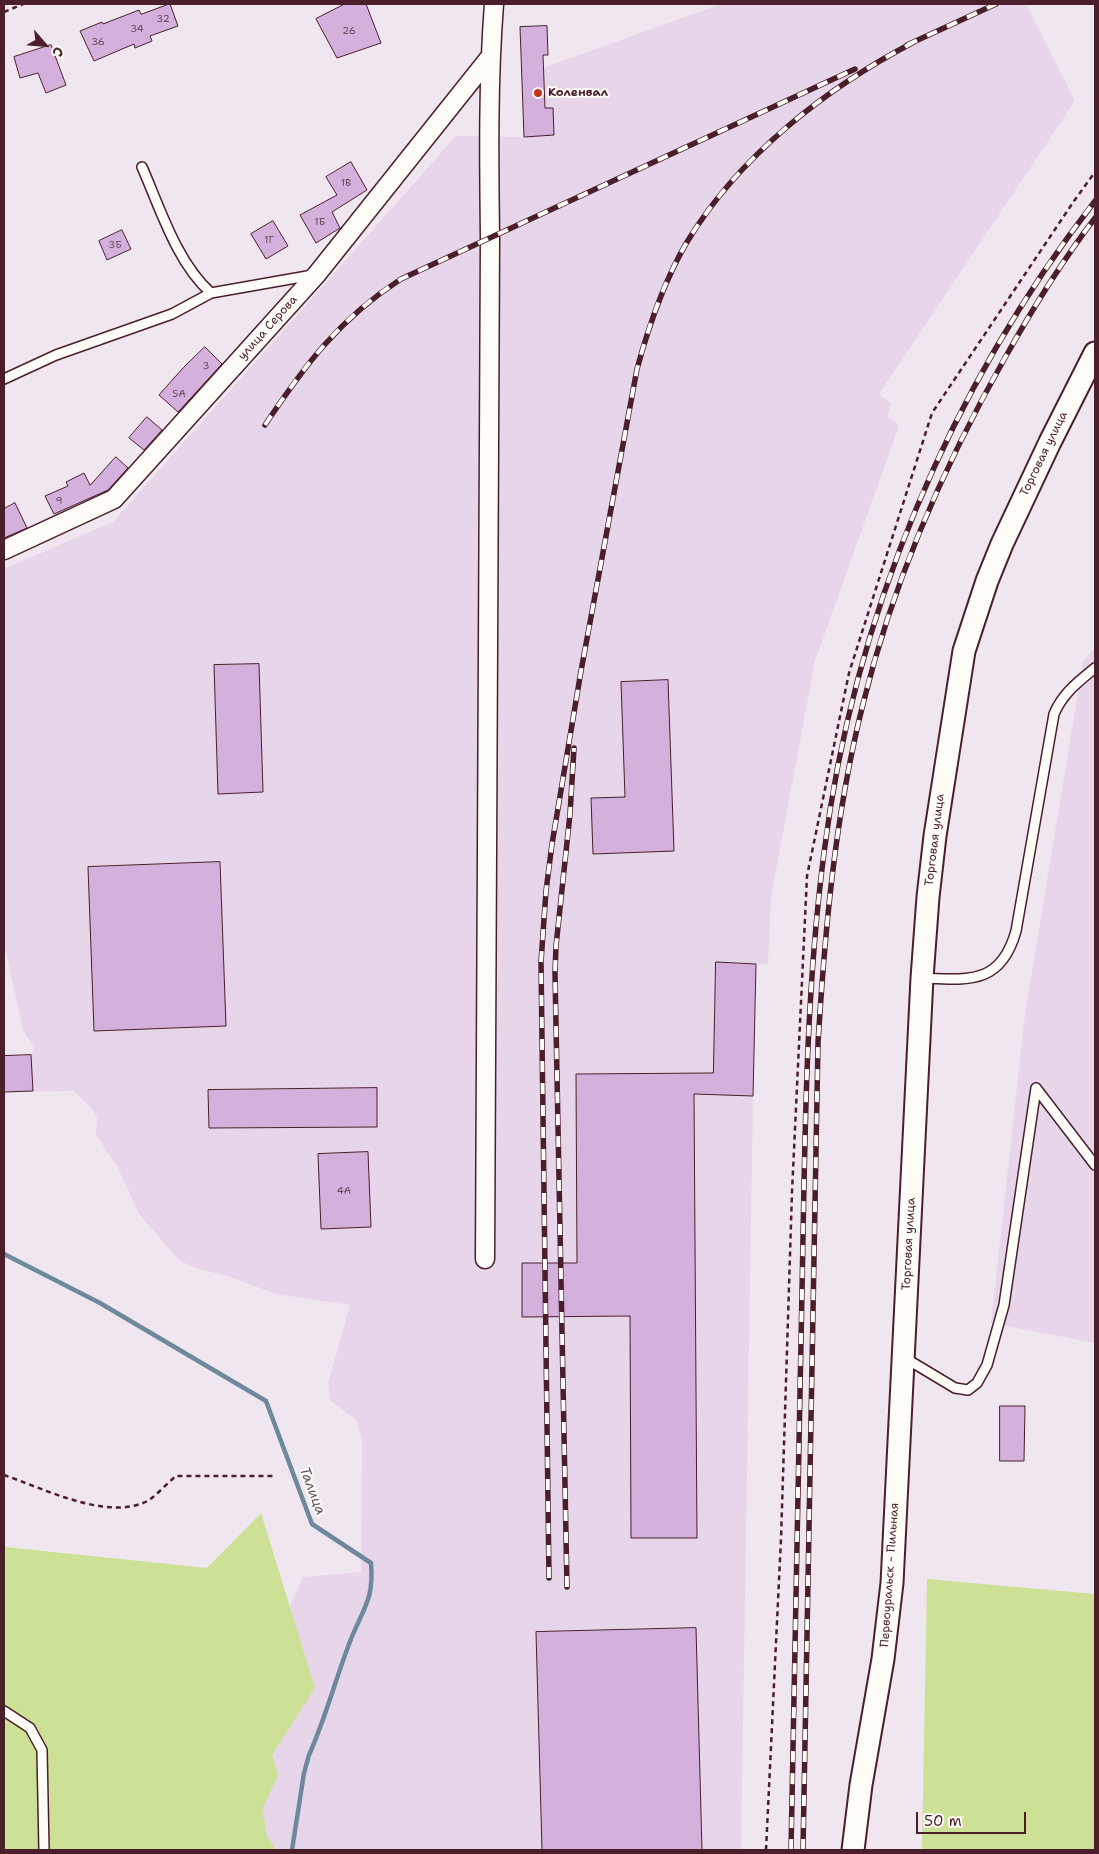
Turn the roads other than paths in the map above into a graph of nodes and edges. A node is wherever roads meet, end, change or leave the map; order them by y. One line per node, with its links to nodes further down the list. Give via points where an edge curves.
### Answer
1 (494, 4): 2 (street)
2 (490, 57): 4 (street, улица Серова); 12 (street)
3 (142, 167): 5 (lane, via 190,270)
4 (318, 274): 5 (lane); 8 (street, улица Серова, via 114,499)
5 (210, 293): 7 (lane, via 172,314 56,355)
6 (1095, 353): 10 (street, Торговая улица, via 1002,544 964,651 934,836)
7 (4, 379)
8 (4, 550)
9 (1095, 668): 10 (lane, via 1060,700 1054,714 1011,948 1002,961 978,977 963,980)
10 (922, 978): 13 (street, Торговая улица)
11 (1095, 1165): 13 (lane, via 1036,1088 1004,1305 987,1364 977,1383 968,1390 956,1388)
12 (485, 1259)
13 (904, 1357): 16 (street, Первоуральск - Пильная, via 888,1622)
14 (4, 1711): 15 (lane, via 30,1728 42,1750)
15 (44, 1850)
16 (853, 1850)

